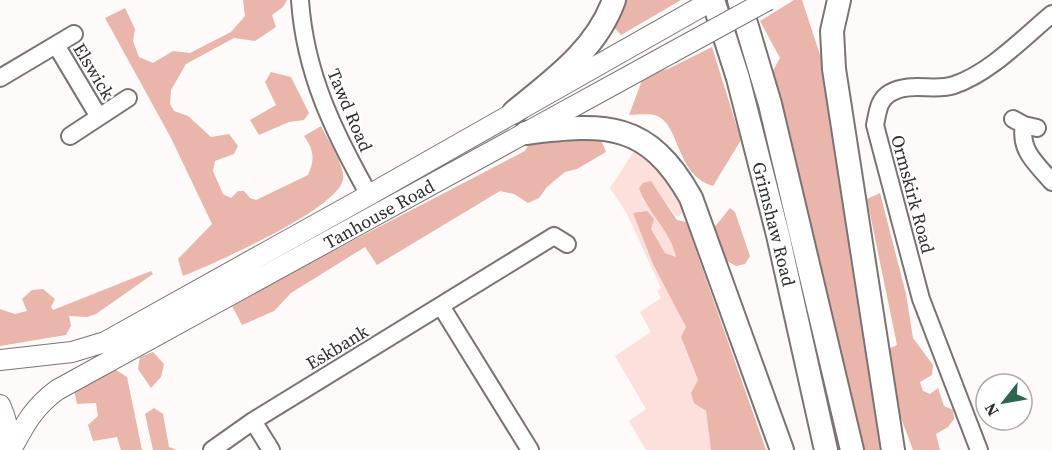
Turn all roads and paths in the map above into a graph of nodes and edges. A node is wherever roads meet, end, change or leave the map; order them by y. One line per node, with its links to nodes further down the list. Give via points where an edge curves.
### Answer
1 (300, 0): 18 (street, Tawd Road, via 310,63 322,102)
2 (614, 0): 12 (main road, via 609,15 573,63)
3 (713, 0): 12 (street, Tanhouse Road); 29 (main road, Grimshaw Road, via 738,78 778,235)
4 (739, 0): 30 (main road, Grimshaw Road, via 770,104)
5 (768, 0): 15 (street, Tanhouse Road, bridge)
6 (839, 0): 31 (main road, via 832,31 834,69)
7 (1052, 14): 32 (street, Ormskirk Road, via 977,75 951,86 903,88 889,94 879,104 875,125 921,299)
8 (74, 34): 9 (street, Elswick)
9 (56, 45): 10 (street, Elswick); 13 (street, Elswick)
10 (1, 74)
11 (128, 98): 13 (street, Elswick)
12 (514, 112): 18 (street, Tanhouse Road)
13 (99, 117): 16 (street, Elswick)
14 (1025, 124): 17 (street, via 1022,135 1026,152)
15 (526, 133): 24 (street, Tanhouse Road, via 57,390 27,418); 28 (main road, via 598,127 624,133 662,156 678,174 691,198)
16 (70, 136)
17 (1052, 182)
18 (369, 195): 21 (street, Tanhouse Road, via 105,342 72,352)
19 (567, 244): 20 (street, Eskbank, via 554,236)
20 (441, 306): 23 (street, Eskbank); 27 (street)
21 (0, 360)
22 (0, 405): 24 (street, via 7,420)
23 (253, 421): 25 (street, Eskbank); 26 (street)
24 (10, 450)
25 (212, 450)
26 (271, 450)
27 (530, 450)
28 (782, 450)
29 (826, 450)
30 (852, 450)
31 (893, 450)
32 (979, 450)

